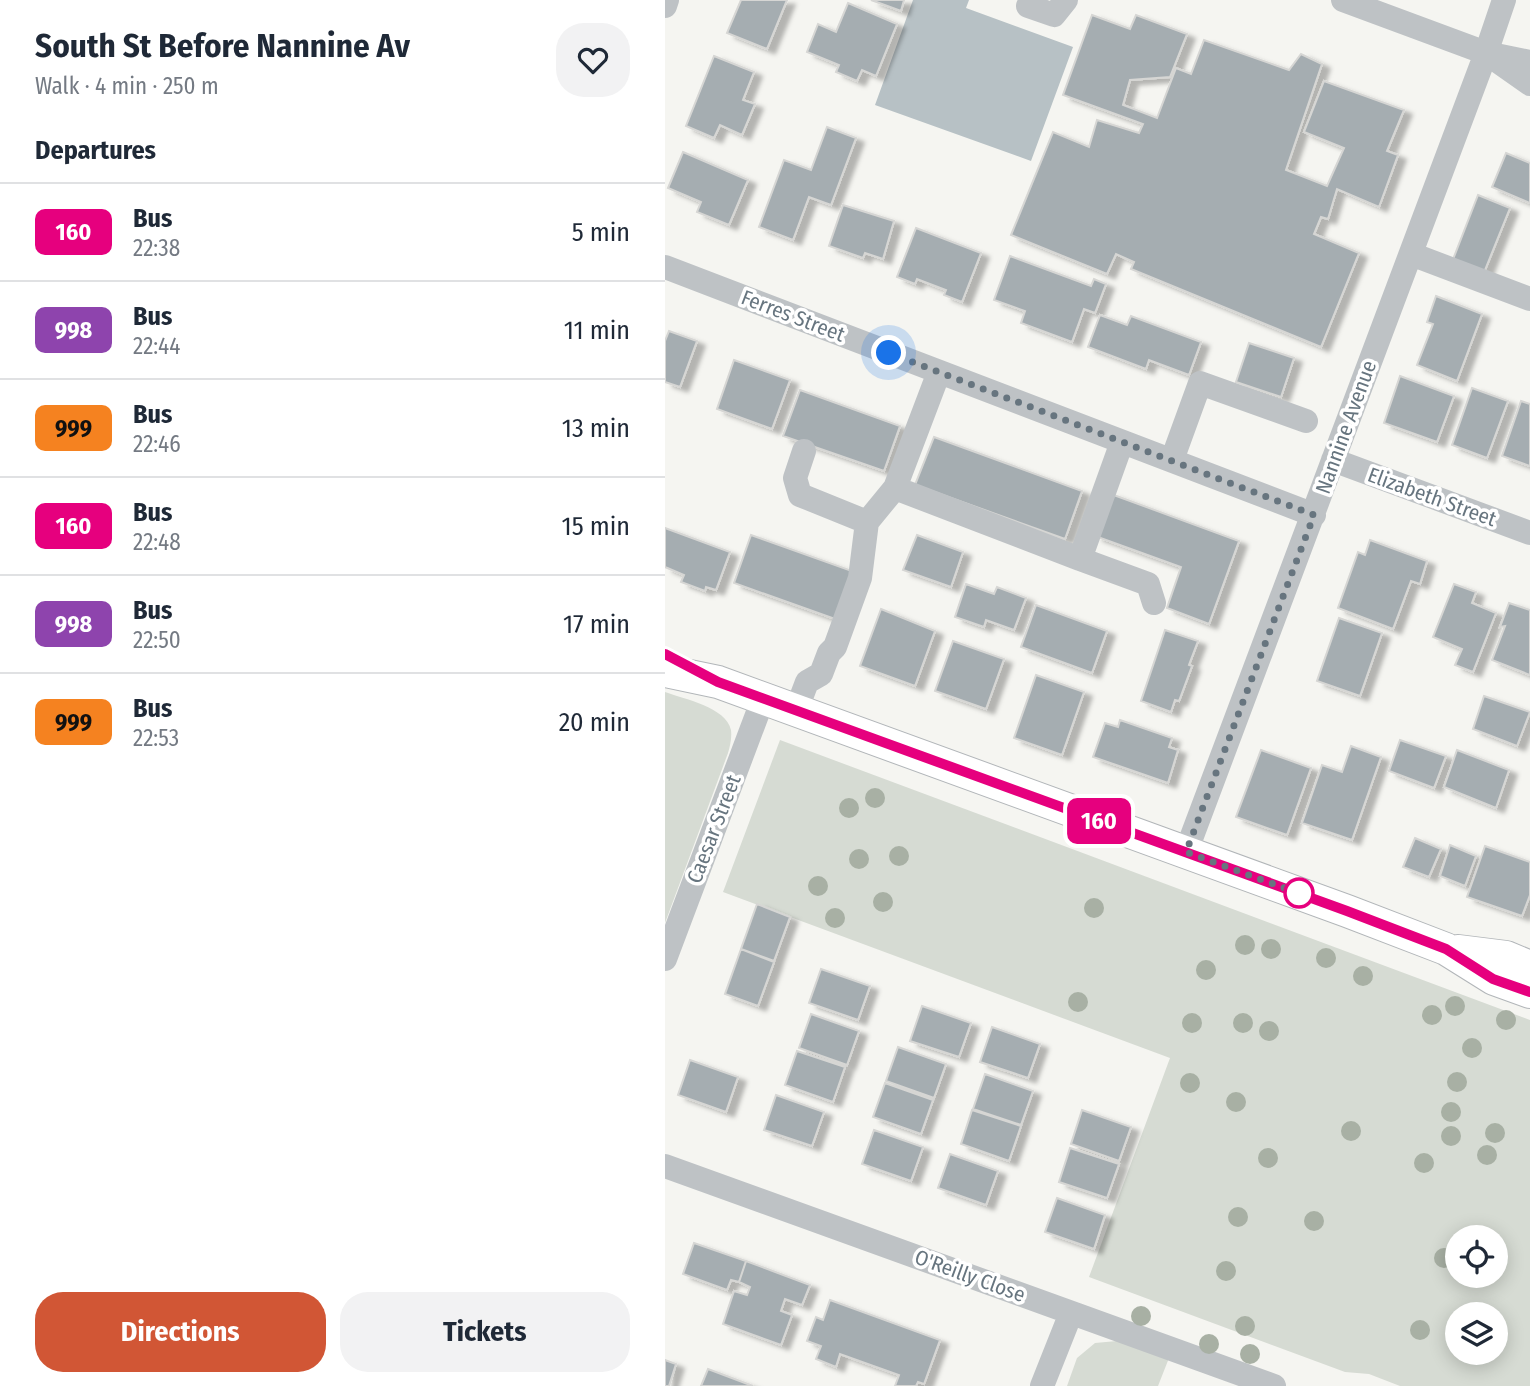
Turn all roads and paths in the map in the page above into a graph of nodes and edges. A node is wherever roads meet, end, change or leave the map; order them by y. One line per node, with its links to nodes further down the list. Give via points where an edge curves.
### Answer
1 (667, 0): 5 (street)
2 (1066, 0): 6 (street, via 1054,15)
3 (1343, 0): 7 (street)
4 (1504, 0): 7 (street, Nannine Avenue)
5 (665, 6)
6 (1028, 6)
7 (1486, 53): 8 (street); 9 (street); 10 (street, Nannine Avenue)
8 (1530, 62)
9 (1530, 84)
10 (1411, 254): 12 (street); 18 (street, Nannine Avenue)
11 (665, 267): 13 (street, Ferres Street)
12 (1530, 299)
13 (939, 372): 15 (street, Ferres Street); 19 (street)
14 (1306, 422): 17 (street, via 1200,383)
15 (1122, 442): 17 (street, Ferres Street); 23 (street)
16 (804, 451): 21 (street, via 795,478 800,495)
17 (1172, 460): 20 (street, Ferres Street)
18 (1333, 460): 20 (street, Nannine Avenue); 22 (street, Elizabeth Street)
19 (895, 488): 21 (street); 23 (street)
20 (1314, 515): 30 (street, Nannine Avenue)
21 (867, 522): 29 (street, via 860,579 835,647 821,674 807,682)
22 (1530, 533)
23 (1080, 559): 24 (street, via 1148,584)
24 (1154, 603)
25 (665, 654): 27 (main road)
26 (665, 671): 27 (main road)
27 (718, 682): 28 (main road)
28 (763, 699): 29 (main road); 32 (street, Caesar Street)
29 (796, 710): 30 (main road)
30 (1186, 852): 31 (main road)
31 (1446, 949): 33 (main road, via 1506,957); 34 (main road, via 1493,979)
32 (665, 959)
33 (1530, 967)
34 (1530, 992)
35 (665, 1166): 36 (street, O'Reilly Close)
36 (1071, 1313): 37 (street); 38 (street, O'Reilly Close)
37 (1042, 1386)
38 (1274, 1386)

